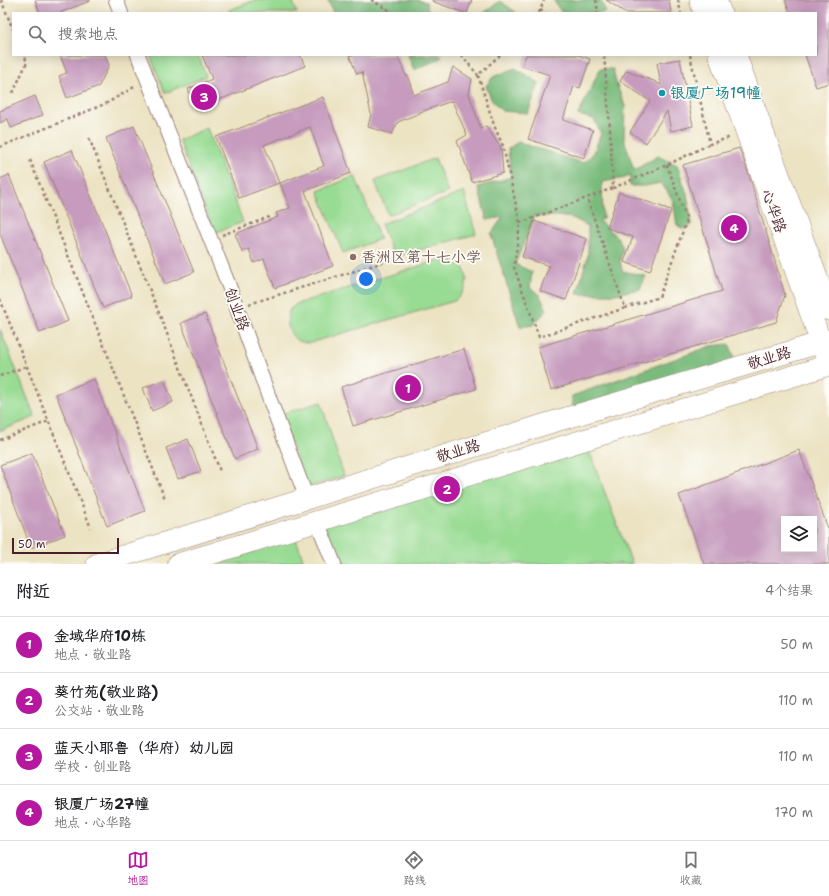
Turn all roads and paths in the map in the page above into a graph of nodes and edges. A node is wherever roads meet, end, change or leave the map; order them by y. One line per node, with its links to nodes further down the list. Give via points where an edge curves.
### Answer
1 (1, 0): 16 (path)
2 (116, 0): 10 (street)
3 (371, 0): 11 (path)
4 (544, 0): 9 (path)
5 (596, 0): 12 (path)
6 (678, 0): 13 (path)
7 (700, 0): 14 (main road)
8 (716, 0): 15 (main road)
9 (539, 11)
10 (121, 12)
11 (392, 12)
12 (598, 12)
13 (681, 12)
14 (704, 12)
15 (721, 12)
16 (12, 27)
17 (24, 56): 27 (path, via 27,62)
18 (138, 56): 26 (street, 创业路)
19 (462, 56): 25 (path)
20 (499, 56): 25 (path)
21 (604, 56): 34 (path)
22 (690, 56): 30 (path)
23 (719, 56): 28 (main road, 心华路)
24 (736, 56): 28 (main road, 心华路)
25 (478, 75): 37 (path, via 503,146)
26 (147, 80): 31 (path, via 107,103); 38 (street, 创业路)
27 (13, 93)
28 (753, 129): 30 (path); 43 (main road, 心华路); 44 (main road, 心华路)
29 (89, 138): 50 (path)
30 (710, 144): 33 (path)
31 (0, 147)
32 (30, 160): 51 (path)
33 (667, 165): 34 (path); 42 (path, via 687,220 659,297)
34 (613, 188): 35 (path)
35 (587, 198): 37 (path); 42 (path)
36 (272, 216): 38 (path)
37 (520, 223): 42 (path, via 514,266 539,337)
38 (210, 240): 52 (street, 创业路)
39 (390, 260): 40 (path, via 250,305)
40 (247, 298)
41 (0, 299): 46 (path)
42 (625, 308)
43 (829, 310)
44 (825, 341): 45 (main road, 心华路); 52 (main road, 敬业路, via 546,424)
45 (829, 365): 53 (main road, 敬业路)
46 (27, 366): 47 (path); 48 (path)
47 (0, 376)
48 (49, 421): 49 (path); 54 (path)
49 (0, 440)
50 (220, 471)
51 (165, 499)
52 (307, 499): 53 (main road, 创业路); 55 (main road, 敬业路)
53 (317, 521): 56 (main road, 敬业路); 57 (street, 创业路)
54 (91, 528)
55 (97, 564)
56 (178, 564)
57 (334, 564)

